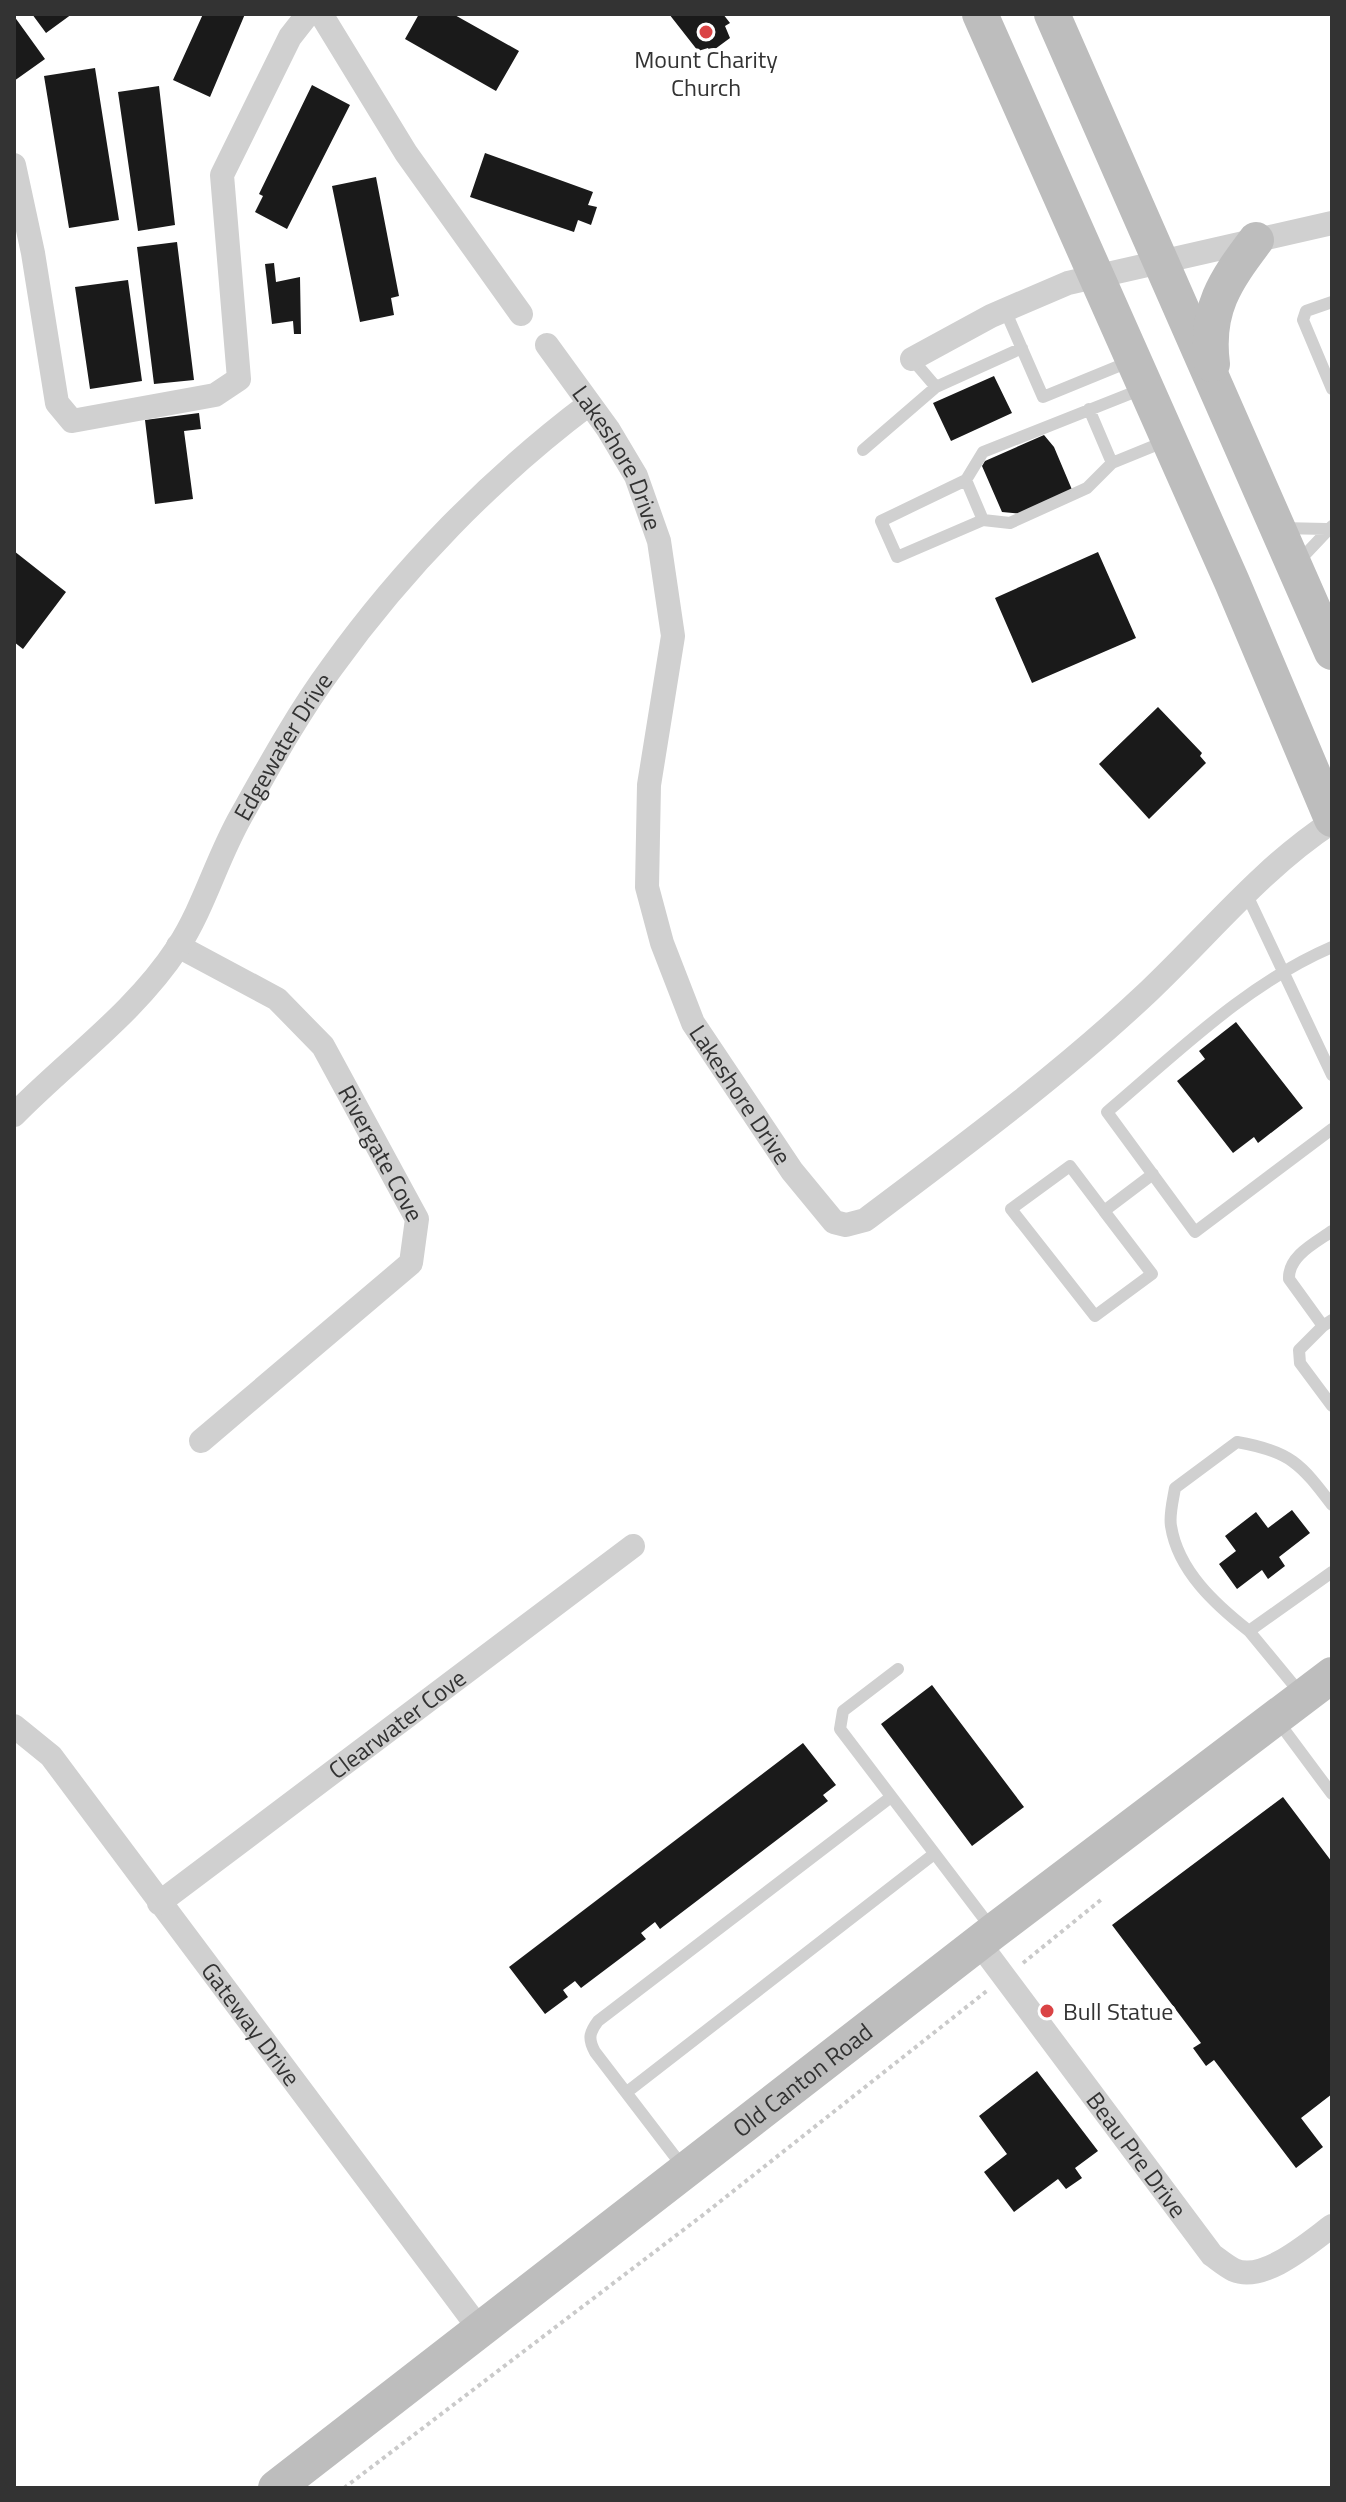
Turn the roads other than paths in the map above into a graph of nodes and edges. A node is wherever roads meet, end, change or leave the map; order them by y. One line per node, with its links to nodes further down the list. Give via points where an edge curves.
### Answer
1 (308, 14): 5 (street, via 290,37 222,175 239,379 215,395 72,421 57,403)
2 (321, 14): 12 (street, via 406,153)
3 (980, 14): 9 (main road)
4 (1052, 14): 8 (main road)
5 (14, 165)
6 (1332, 223): 7 (street)
7 (1256, 240): 8 (street); 18 (main road, via 1212,315)
8 (1160, 262): 9 (street); 18 (main road)
9 (1095, 275): 11 (street); 17 (main road)
10 (1332, 302): 16 (lane, via 1306,311 1303,320)
11 (1005, 310): 14 (lane); 15 (street)
12 (521, 314)
13 (547, 345): 21 (street, Lakeshore Drive)
14 (1022, 348): 17 (lane, via 1043,397); 19 (lane)
15 (912, 359): 19 (lane)
16 (1328, 368): 20 (lane)
17 (1140, 374): 22 (lane); 23 (main road)
18 (1214, 385): 29 (main road)
19 (936, 387): 24 (lane)
20 (1332, 389)
21 (589, 404): 33 (street, Lakeshore Drive, via 636,476 659,541 673,636 649,785 647,887 662,943 693,1023 792,1171 834,1222 865,1220 1061,1069 1148,992); 34 (street, Edgewater Drive, via 495,482 410,570 331,668 240,818)
22 (1089, 409): 25 (lane); 26 (lane, via 983,452)
23 (1169, 439): 25 (lane); 32 (main road)
24 (863, 450)
25 (1112, 463): 27 (lane, via 1087,488 1010,523)
26 (966, 480): 27 (lane); 27 (lane, via 881,521 891,545 897,557)
27 (983, 520)
28 (1329, 527): 29 (lane); 30 (lane)
29 (1278, 528): 30 (main road)
30 (1295, 565): 31 (main road)
31 (1332, 651)
32 (1332, 820): 33 (street, Lakeshore Drive, via 1290,849)
33 (1246, 893): 36 (lane)
34 (178, 946): 38 (street, Edgewater Drive, via 126,1012 57,1070); 45 (street, Rivergate Cove, via 277,999 323,1046 417,1219 411,1263)
35 (1332, 947): 36 (lane)
36 (1284, 971): 37 (lane); 40 (lane, via 1216,1019 1107,1112)
37 (1332, 1075)
38 (14, 1115)
39 (1332, 1129): 40 (lane, via 1195,1232)
40 (1153, 1174): 41 (lane)
41 (1104, 1211): 41 (lane, via 1070,1166 1011,1209 1095,1316 1152,1274)
42 (1332, 1231): 43 (lane, via 1294,1259 1289,1271 1289,1279)
43 (1328, 1323): 44 (lane, via 1299,1350 1300,1363)
44 (1332, 1406)
45 (201, 1441)
46 (1332, 1505): 49 (lane, via 1305,1470 1273,1448 1237,1442 1175,1488 1170,1525 1184,1560 1212,1603)
47 (633, 1546): 57 (street, Clearwater Cove)
48 (1332, 1572): 49 (lane)
49 (1249, 1631): 52 (lane)
50 (898, 1669): 55 (lane, via 839,1718 840,1729)
51 (1332, 1675): 52 (main road, Old Canton Road)
52 (1289, 1707): 54 (lane); 58 (main road, Old Canton Road)
53 (14, 1726): 57 (street, Gateway Drive, via 51,1756)
54 (1332, 1794)
55 (891, 1797): 56 (lane); 59 (lane, via 598,2021 589,2041)
56 (934, 1854): 58 (lane); 59 (lane)
57 (159, 1903): 62 (street, Gateway Drive)
58 (986, 1937): 60 (main road, Old Canton Road); 61 (street, Beau Pre Drive, via 1005,1977 1212,2255 1237,2271 1259,2270 1288,2259)
59 (627, 2092): 60 (lane)
60 (687, 2172): 62 (main road, Old Canton Road)
61 (1332, 2226)
62 (481, 2331): 63 (main road, Old Canton Road)
63 (276, 2488)

